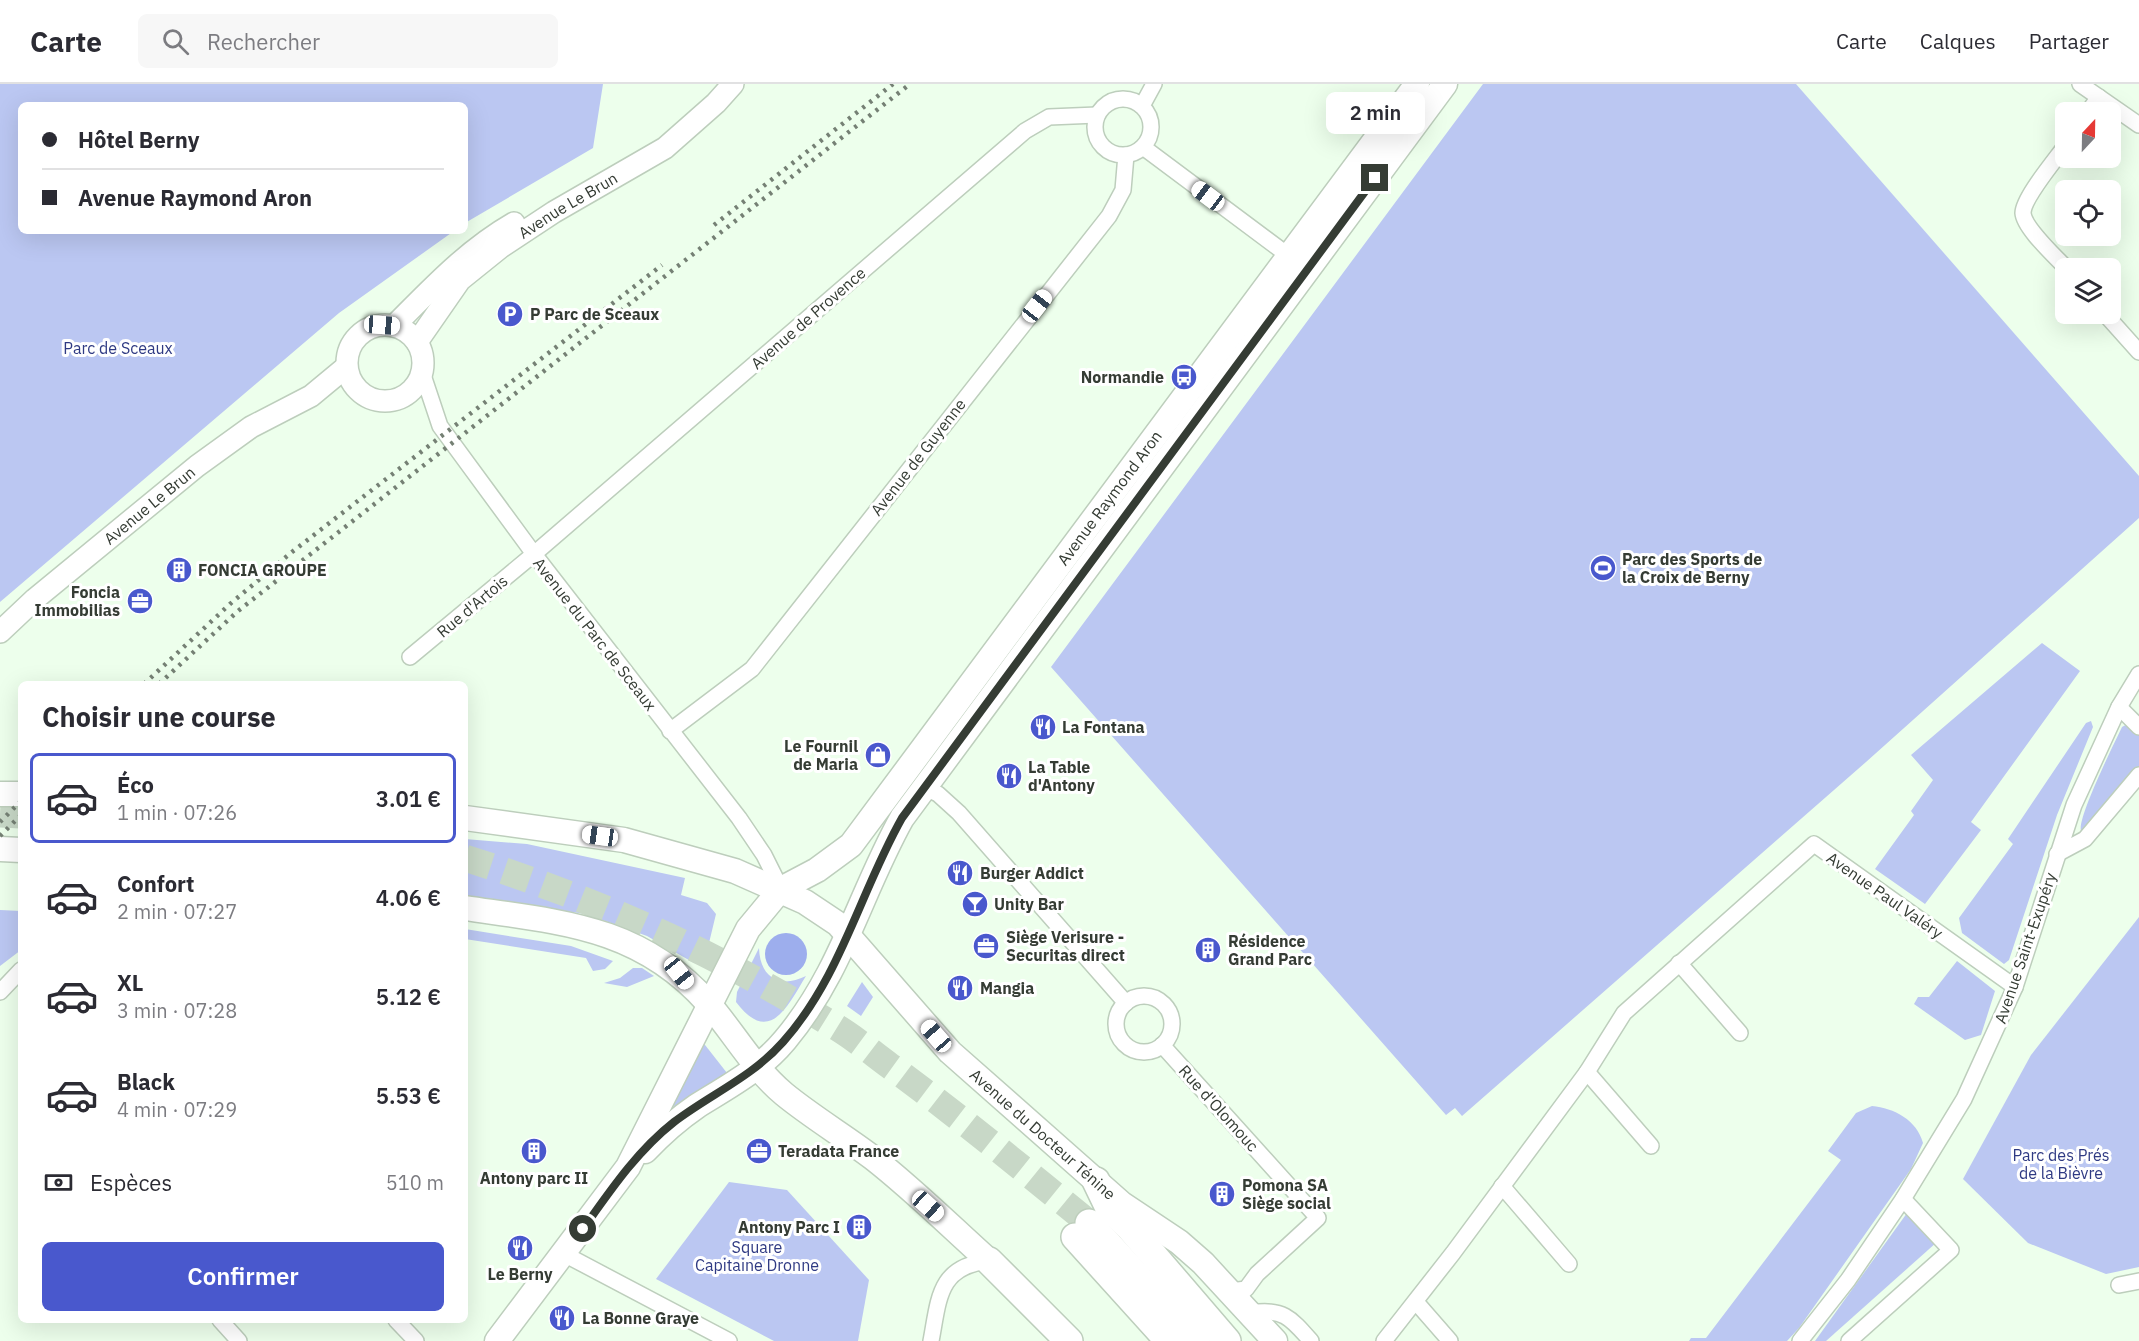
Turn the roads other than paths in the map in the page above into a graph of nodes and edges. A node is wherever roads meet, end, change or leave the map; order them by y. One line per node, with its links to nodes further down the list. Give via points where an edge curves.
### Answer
1 (716, 84): 18 (main road, Avenue Le Brun, via 640,149 485,239)
2 (733, 84): 19 (main road, Avenue Le Brun, via 665,148 555,212 460,280)
3 (1155, 84): 9 (street)
4 (1417, 84): 15 (main road, Avenue Raymond Aron)
5 (1445, 84): 33 (main road, Avenue Raymond Aron)
6 (2080, 84): 7 (street)
7 (2099, 97): 8 (street); 11 (street)
8 (2095, 102)
9 (1142, 106): 10 (street, via 1117,99 1102,107); 12 (street, via 1148,113 1151,131)
10 (1097, 115): 13 (street, via 1094,132 1102,147); 25 (street, Avenue de Provence, via 1049,117 1025,131)
11 (2139, 125)
12 (1143, 147): 13 (street); 15 (street)
13 (1126, 155): 31 (street, Avenue de Guyenne, via 1123,190 1109,216 752,669)
14 (2055, 161): 16 (street, via 2027,200 2023,213 2028,226)
15 (1289, 256): 40 (main road, Avenue Raymond Aron, via 850,845 817,870)
16 (2057, 258)
17 (2114, 324): 20 (street)
18 (394, 326): 19 (main road); 21 (main road, via 370,327 359,334 349,348)
19 (417, 342): 22 (main road)
20 (2139, 352)
21 (346, 367): 23 (main road); 24 (main road, Avenue Le Brun)
22 (422, 372): 23 (main road, via 417,384 397,399 372,399); 25 (street, Avenue du Parc de Sceaux, via 440,426)
23 (361, 393): 24 (main road, Avenue Le Brun)
24 (311, 396): 26 (main road, Avenue Le Brun, via 251,427 197,466)
25 (534, 554): 27 (street, Rue d'Artois); 31 (street, Avenue du Parc de Sceaux)
26 (0, 632)
27 (410, 657)
28 (2139, 674): 29 (street, Avenue Saint-Exupéry)
29 (2119, 707): 30 (street); 39 (street, Avenue Saint-Exupéry, via 2074,805)
30 (2139, 727)
31 (670, 731): 40 (street, Avenue du Parc de Sceaux, via 754,838)
32 (2139, 775): 39 (street, Avenue Saint-Exupéry, via 2085,840)
33 (923, 787): 42 (main road, Avenue Raymond Aron, via 888,842); 47 (street, via 938,794 958,813)
34 (0, 794): 35 (main road)
35 (18, 794)
36 (468, 818): 40 (main road, Avenue du Docteur Ténine, via 624,840 735,871)
37 (0, 849): 38 (main road)
38 (18, 850)
39 (2057, 854): 45 (street, Avenue Saint-Exupéry)
40 (781, 889): 42 (main road, Avenue du Docteur Ténine, via 838,924); 48 (main road, via 748,929)
41 (468, 908): 48 (main road, via 567,922 631,943 679,973)
42 (849, 937): 51 (main road, Avenue Raymond Aron, via 826,982); 55 (main road, Avenue du Docteur Ténine, via 950,1052)
43 (1679, 963): 45 (street, Avenue Paul Valéry, via 1814,844); 49 (street); 52 (street, Avenue Paul Valéry, via 1624,1013)
44 (18, 973): 46 (street)
45 (2015, 987): 57 (street, Avenue Saint-Exupéry, via 1964,1100)
46 (0, 992)
47 (1126, 1003): 50 (street, via 1142,996 1165,1006 1172,1022); 50 (street, via 1116,1027 1124,1043 1147,1052)
48 (708, 1004): 51 (main road); 54 (main road, via 675,1079)
49 (1740, 1033)
50 (1162, 1045): 63 (street, Rue d'Olomouc, via 1318,1218 1246,1289)
51 (758, 1068): 54 (main road, Avenue Raymond Aron, via 672,1124); 59 (main road, via 784,1093 875,1160)
52 (1587, 1072): 53 (street); 56 (street, Avenue Paul Valéry)
53 (1651, 1146)
54 (628, 1167): 58 (main road)
55 (1096, 1181): 63 (main road, Avenue du Docteur Ténine, via 1122,1204 1179,1242); 76 (highway, via 1108,1206)
56 (1502, 1186): 60 (street); 64 (street, Avenue Paul Valéry)
57 (1903, 1199): 81 (street, Avenue Saint-Exupéry, via 1848,1280); 82 (street, via 1951,1250)
58 (564, 1254): 70 (main road); 71 (street)
59 (989, 1261): 72 (street, via 967,1263 940,1291); 73 (highway)
60 (1569, 1264)
61 (2139, 1281): 62 (street)
62 (2119, 1285)
63 (1231, 1291): 65 (main road, Avenue du Docteur Ténine)
64 (1416, 1302): 79 (street, Avenue Paul Valéry); 80 (street)
65 (1251, 1313): 77 (main road, Avenue du Docteur Ténine); 78 (street, via 1267,1310 1282,1314)
66 (223, 1323): 68 (street)
67 (399, 1323): 69 (street)
68 (239, 1341)
69 (416, 1341)
70 (497, 1341)
71 (729, 1341)
72 (931, 1341)
73 (1069, 1341)
74 (1169, 1341): 75 (highway, via 1082,1230)
75 (1196, 1341)
76 (1227, 1341)
77 (1275, 1341)
78 (1311, 1341)
79 (1384, 1341)
80 (1450, 1341)
81 (1800, 1341)
82 (1849, 1341)

